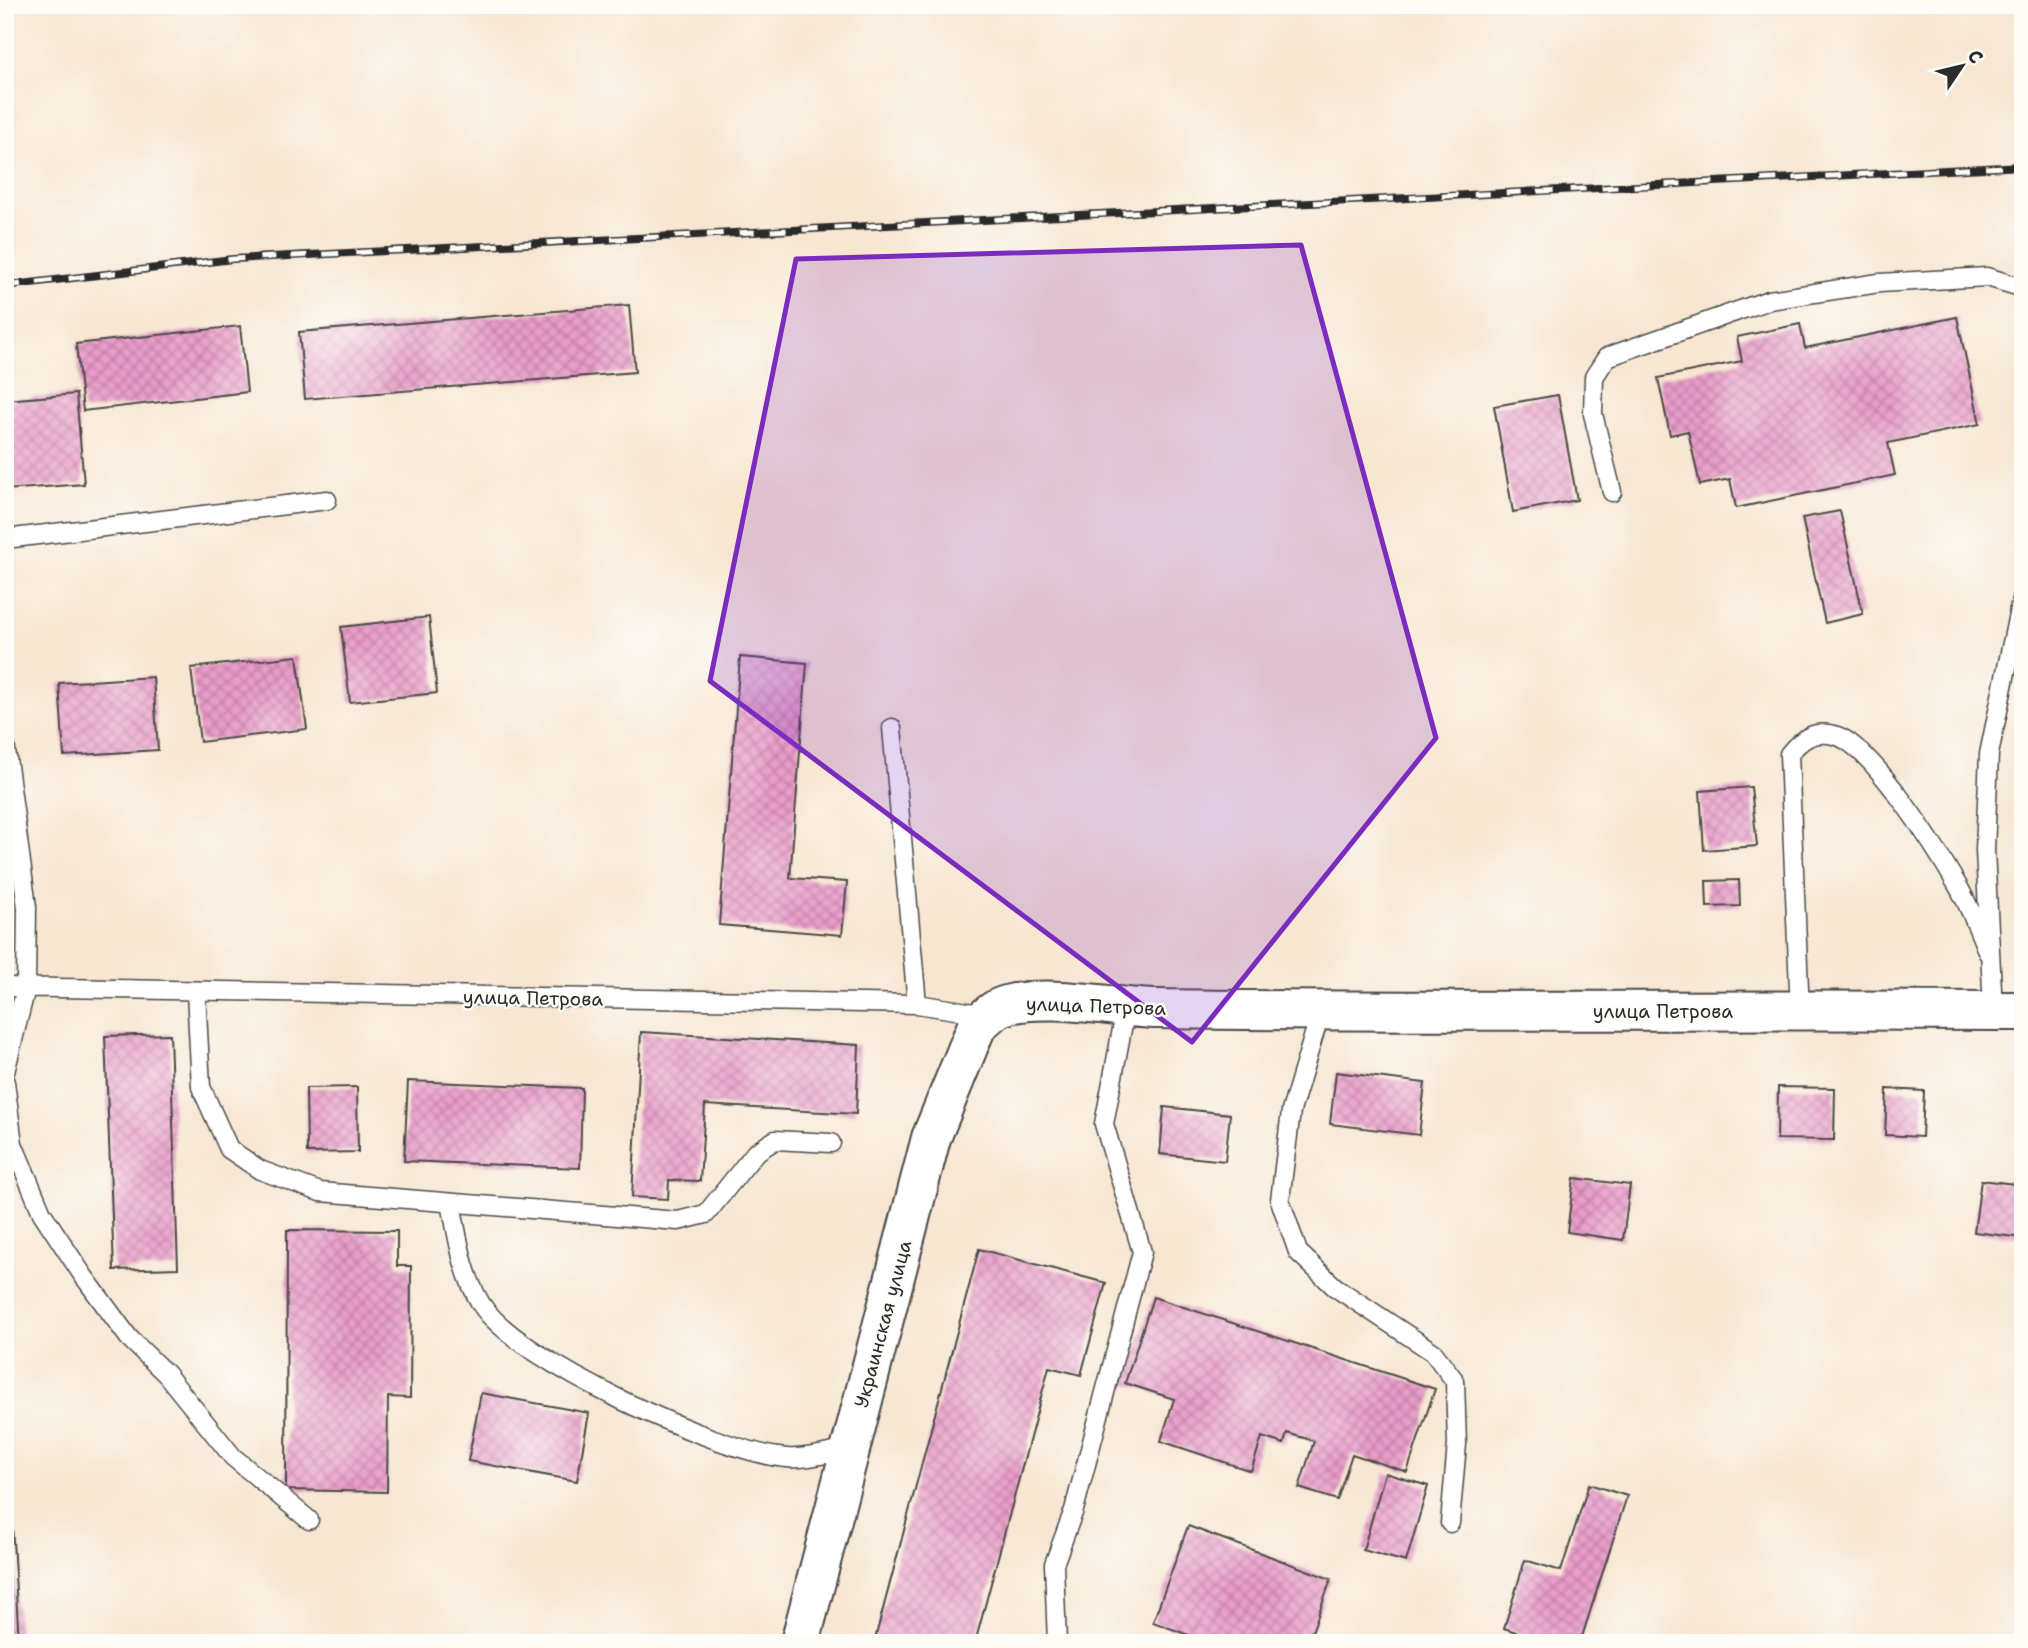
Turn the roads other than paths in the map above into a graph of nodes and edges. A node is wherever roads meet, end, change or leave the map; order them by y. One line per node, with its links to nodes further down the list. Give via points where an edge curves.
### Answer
1 (2023, 288): 2 (lane, via 1987,277 1879,283 1769,300 1607,357 1594,377 1593,414)
2 (1612, 492)
3 (327, 500): 4 (lane)
4 (5, 539)
5 (2023, 590): 8 (lane, via 1989,754 1985,850)
6 (892, 728): 12 (lane)
7 (5, 743): 10 (lane, via 27,907)
8 (1988, 953): 15 (lane); 16 (lane, via 1933,845 1869,760 1837,735 1813,734 1788,754)
9 (5, 987): 10 (lane, улица Петрова)
10 (26, 988): 11 (lane, улица Петрова); 18 (lane)
11 (196, 992): 12 (lane, улица Петрова); 21 (lane, via 201,1087 229,1149 260,1170 320,1192)
12 (917, 1004): 17 (lane, улица Петрова)
13 (1126, 1008): 14 (main road, улица Петрова); 17 (main road, улица Петрова, via 1031,1002 1009,1004); 26 (lane, via 1104,1124 1142,1252 1074,1510 1054,1564)
14 (1321, 1011): 16 (main road, улица Петрова); 24 (lane, via 1291,1111 1280,1200 1298,1252 1335,1287 1433,1352 1455,1381 1457,1444)
15 (2008, 1011): 16 (main road, улица Петрова)
16 (1800, 1012)
17 (987, 1014): 22 (main road, Украинская улица, via 976,1028 931,1138)
18 (5, 1072)
19 (5, 1082): 23 (lane, via 13,1144 42,1213 82,1274 130,1338 166,1374 233,1457)
20 (831, 1143): 21 (lane, via 775,1140 755,1153 706,1214 678,1221)
21 (452, 1202): 22 (lane, via 463,1264 482,1306 514,1338 636,1408 733,1444 787,1458)
22 (850, 1449): 25 (main road, Украинская улица)
23 (309, 1520)
24 (1450, 1523)
25 (800, 1643)
26 (1057, 1643)

